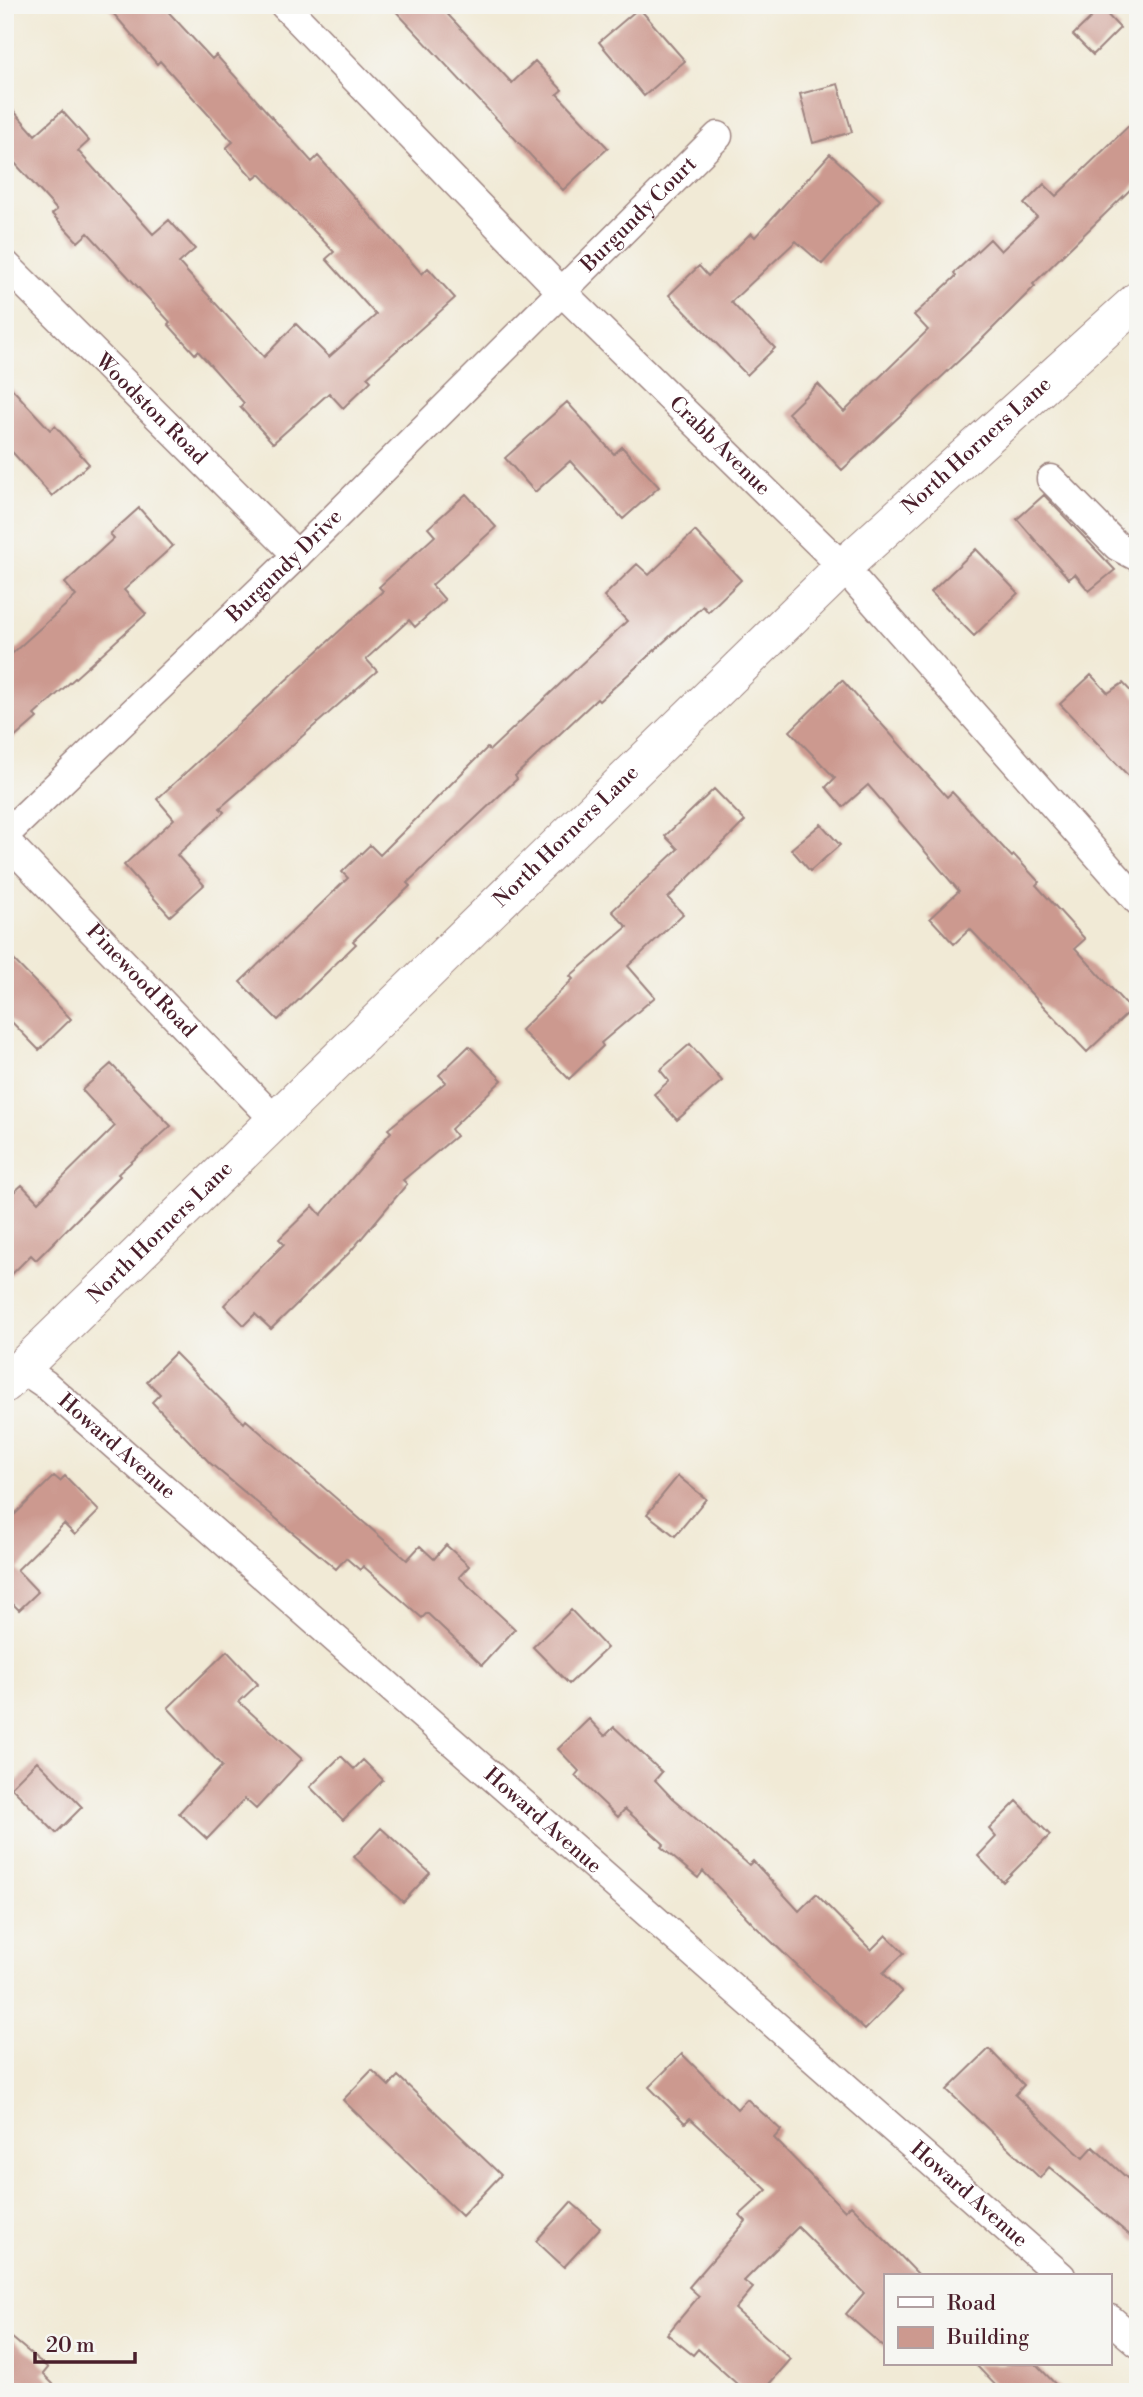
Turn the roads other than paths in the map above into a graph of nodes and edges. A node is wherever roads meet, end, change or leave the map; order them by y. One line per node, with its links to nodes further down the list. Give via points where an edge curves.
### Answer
1 (284, 5): 4 (street, Crabb Avenue)
2 (718, 136): 4 (street, Burgundy Court)
3 (5, 264): 7 (street, Woodston Road)
4 (561, 291): 7 (street, Burgundy Drive); 9 (street, Crabb Avenue)
5 (1138, 300): 9 (street, North Horners Lane)
6 (1051, 479): 8 (street, via 1117,546)
7 (297, 555): 10 (street, Burgundy Drive)
8 (1138, 557)
9 (843, 567): 11 (street, Crabb Avenue); 12 (street, North Horners Lane)
10 (5, 838): 12 (street, Pinewood Road)
11 (1138, 901)
12 (276, 1121): 13 (street, North Horners Lane)
13 (13, 1376): 14 (street, Howard Avenue, via 45,1384)
14 (1059, 2274)
15 (1112, 2321): 16 (street)
16 (1138, 2343)

